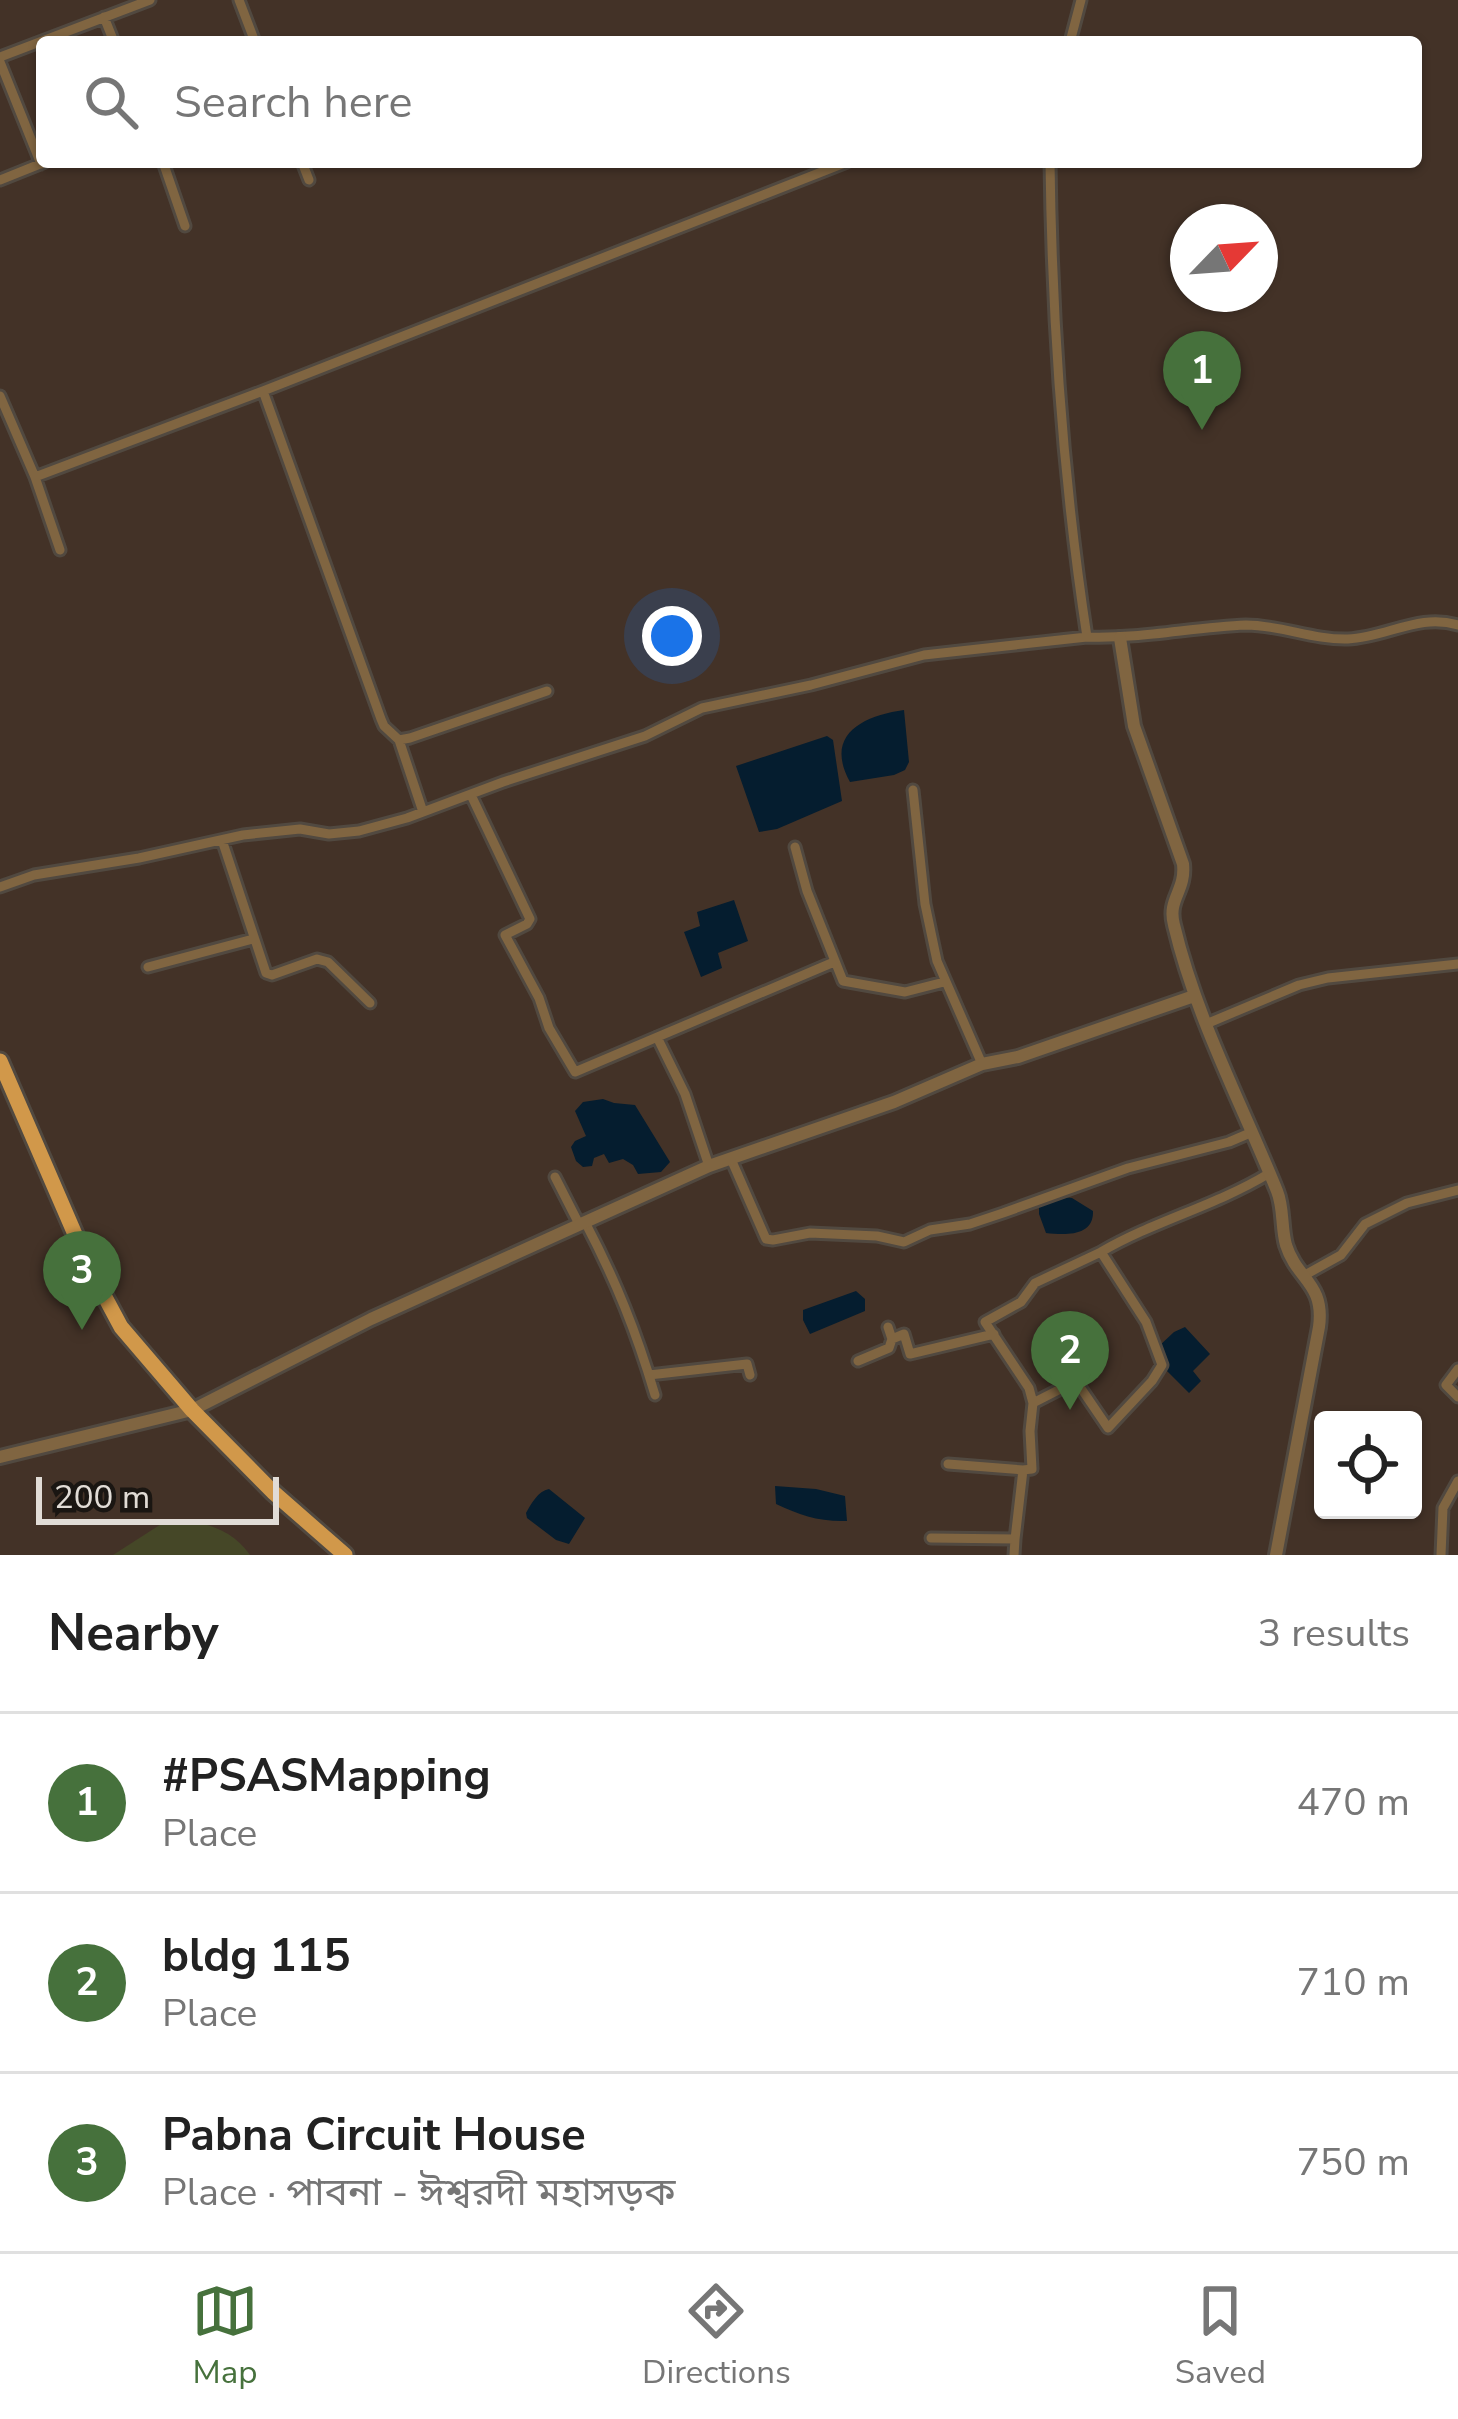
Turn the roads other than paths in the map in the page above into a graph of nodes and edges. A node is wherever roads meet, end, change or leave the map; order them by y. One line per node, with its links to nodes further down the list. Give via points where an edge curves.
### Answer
1 (150, 0): 4 (street)
2 (239, 0): 7 (street)
3 (1082, 0): 8 (street)
4 (104, 17): 5 (street); 6 (street)
5 (58, 36)
6 (112, 36)
7 (253, 36)
8 (1072, 36)
9 (36, 45): 10 (street)
10 (0, 60): 11 (street)
11 (36, 144)
12 (36, 166): 17 (street)
13 (165, 168): 19 (street)
14 (304, 168): 18 (street)
15 (832, 168): 20 (street)
16 (1050, 168): 25 (street, via 1062,422)
17 (0, 180)
18 (309, 180)
19 (185, 226)
20 (262, 391): 22 (street); 28 (street, via 384,727)
21 (0, 396): 22 (street)
22 (35, 477): 23 (street)
23 (60, 550)
24 (1458, 625): 26 (street, via 1431,620 1347,639 1248,625)
25 (1087, 637): 26 (street); 30 (street, via 924,655 702,708 645,736)
26 (1120, 638): 40 (street, via 1133,726 1183,864 1172,919)
27 (548, 691): 28 (street)
28 (399, 740): 31 (street)
29 (913, 790): 39 (street, via 925,904)
30 (470, 795): 31 (street); 43 (street, via 530,919 505,935 572,1070)
31 (423, 812): 32 (street, via 359,831)
32 (222, 840): 34 (street); 35 (street)
33 (795, 847): 36 (street)
34 (0, 887)
35 (253, 939): 38 (street); 41 (street, via 266,974 328,962)
36 (834, 962): 39 (street, via 849,983 905,992); 43 (street)
37 (1458, 964): 42 (street, via 1299,985)
38 (148, 967)
39 (944, 982): 45 (street)
40 (1195, 997): 42 (street); 45 (street)
41 (370, 1003)
42 (1206, 1024): 46 (street)
43 (657, 1037): 48 (street)
44 (0, 1061): 65 (main road, via 122,1327)
45 (982, 1064): 47 (street)
46 (1250, 1133): 47 (street, via 904,1242 810,1233 769,1240); 49 (street)
47 (731, 1159): 48 (street)
48 (710, 1166): 52 (street)
49 (1268, 1174): 53 (street); 54 (street, via 1289,1252)
50 (554, 1178): 52 (street)
51 (1458, 1190): 54 (street, via 1365,1224 1341,1255)
52 (582, 1223): 60 (street, via 620,1290); 65 (street)
53 (1101, 1252): 56 (street, via 1035,1283 1021,1302 989,1318); 64 (street, via 1146,1322 1162,1365 1108,1428 1076,1381)
54 (1304, 1276): 74 (street, via 1321,1312)
55 (888, 1327): 57 (street)
56 (994, 1334): 57 (street, via 910,1354 904,1334); 64 (street)
57 (892, 1339): 58 (street, via 889,1348)
58 (858, 1360)
59 (1458, 1369): 63 (street, via 1446,1384)
60 (649, 1375): 61 (street, via 747,1364); 62 (street)
61 (750, 1375)
62 (655, 1395)
63 (1458, 1397)
64 (1033, 1403): 68 (street, via 1032,1469)
65 (192, 1410): 66 (street); 72 (main road)
66 (0, 1457)
67 (948, 1464): 68 (street)
68 (1023, 1470): 71 (street)
69 (1458, 1481): 75 (street, via 1443,1508)
70 (931, 1538): 71 (street)
71 (1015, 1539): 73 (street)
72 (345, 1555)
73 (1014, 1555)
74 (1276, 1555)
75 (1441, 1555)

